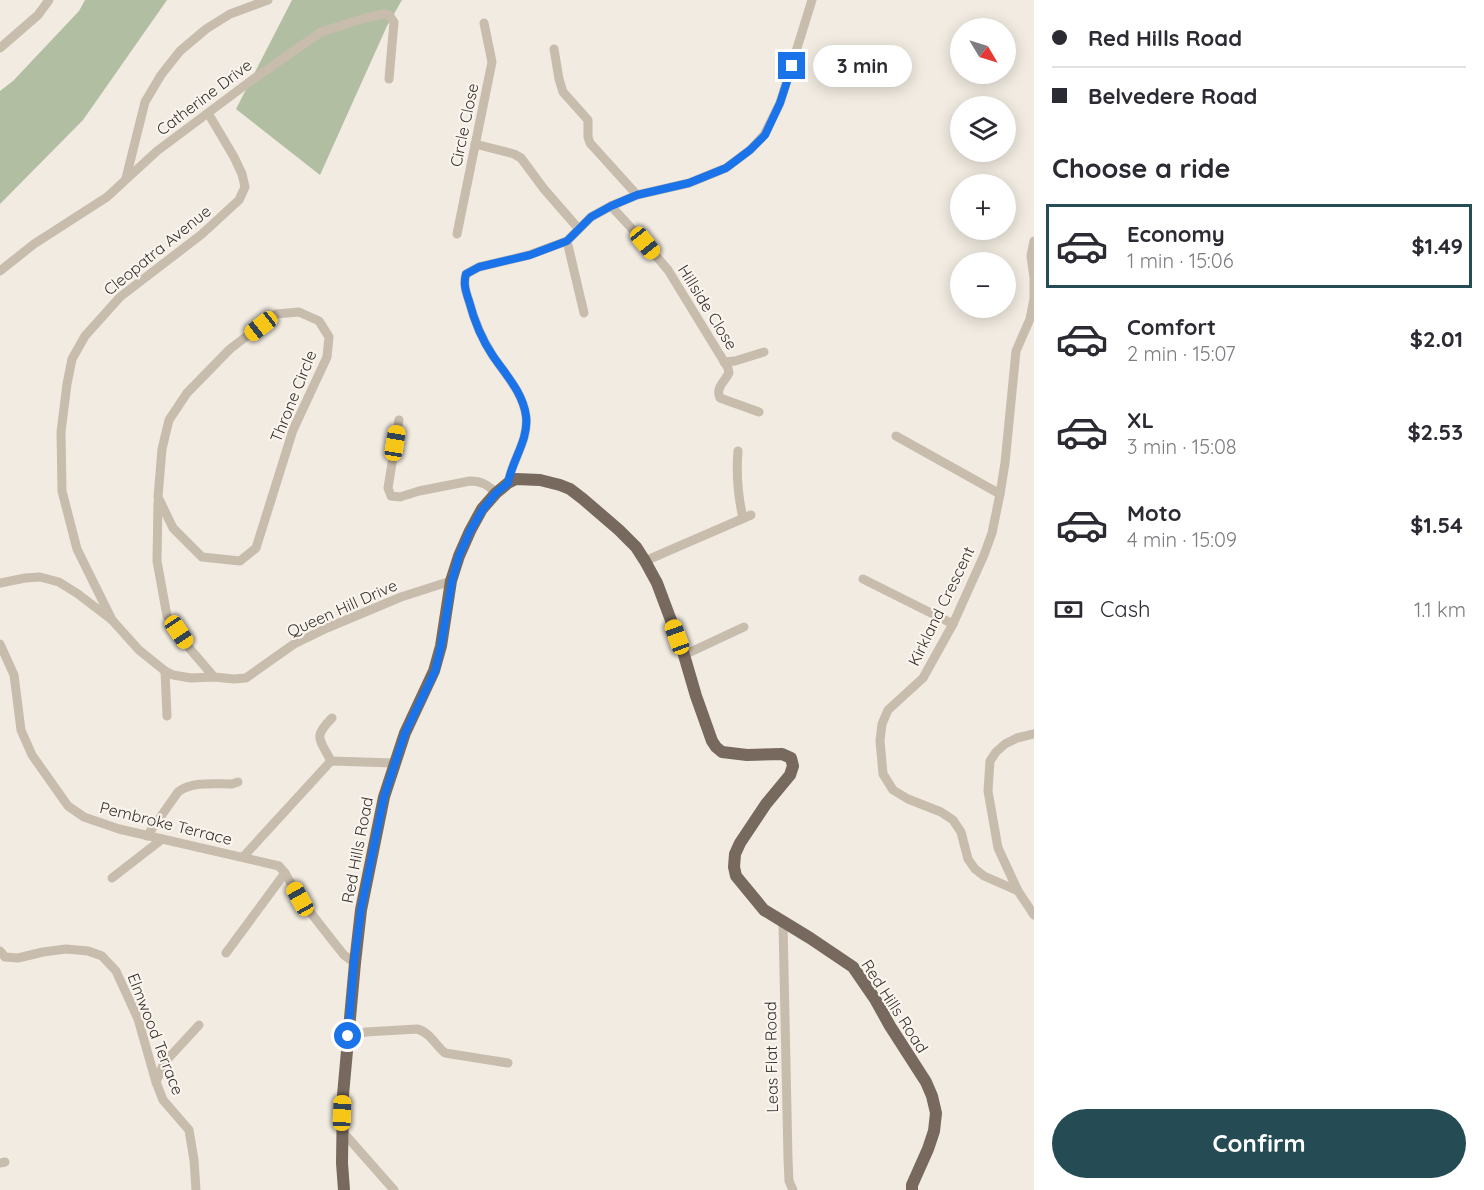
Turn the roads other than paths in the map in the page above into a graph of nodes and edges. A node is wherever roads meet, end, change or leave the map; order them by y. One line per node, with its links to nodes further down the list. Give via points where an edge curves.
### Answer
1 (49, 0): 5 (street, via 38,15)
2 (268, 0): 10 (street, via 230,14 180,51 145,102)
3 (812, 0): 11 (street, via 780,103 765,135 726,168 689,183)
4 (484, 23): 9 (street, Circle Close, via 492,62)
5 (0, 48)
6 (554, 49): 11 (street, via 563,92 588,120 590,143)
7 (389, 79): 8 (street, Catherine Drive, via 394,22 384,14 321,32)
8 (208, 113): 10 (street, Catherine Drive); 33 (street, Cleopatra Avenue, via 242,174 245,187 239,200 120,297 85,336 72,359 67,384 61,432 62,491 77,549)
9 (475, 144): 13 (street, via 521,158); 14 (street, Circle Close)
10 (126, 178): 17 (street, Catherine Drive, via 107,197)
11 (637, 195): 12 (street)
12 (611, 206): 13 (street); 20 (street, Hillside Close, via 668,270)
13 (578, 228): 15 (street)
14 (457, 234)
15 (567, 241): 18 (street); 25 (street, via 479,267 466,274 464,280 478,329 516,390 526,415 525,435)
16 (1034, 241): 27 (street, Kirkland Crescent, via 1034,298 1017,351)
17 (0, 271)
18 (584, 313)
19 (764, 352): 20 (street)
20 (724, 362): 21 (street, Hillside Close, via 729,373 718,389 720,398)
21 (759, 412)
22 (399, 420): 26 (street, via 388,488 391,496 470,481 486,484)
23 (896, 436): 27 (street)
24 (738, 451): 29 (street, via 738,497 747,516)
25 (508, 483): 26 (main road, Red Hills Road); 29 (main road, Red Hills Road, via 540,480 570,489 619,530)
26 (496, 493): 31 (main road, Red Hills Road, via 470,531)
27 (1000, 494): 34 (street, Kirkland Crescent, via 984,555)
28 (158, 497): 28 (street, Throne Circle, via 162,449 170,420 187,393 230,350 276,314 299,312 319,321 329,337 327,357 293,430 256,548 240,561 202,557 172,528); 39 (street, Throne Circle, via 157,561 167,616)
29 (645, 561): 37 (main road, Red Hills Road)
30 (863, 579): 34 (street)
31 (452, 581): 39 (street, Queen Hill Drive, via 327,628 294,644 246,678); 44 (main road, Red Hills Road, via 435,671)
32 (0, 583): 33 (street, Queen Hill Drive, via 40,577 59,582)
33 (112, 620): 38 (street, Queen Hill Drive)
34 (952, 624): 51 (street, Kirkland Crescent, via 924,678 888,710 880,741 883,774 893,790 953,820 975,869)
35 (744, 627): 37 (street)
36 (0, 644): 46 (street, Pembroke Terrace, via 14,675 21,730 32,755 68,806 84,817)
37 (684, 655): 53 (main road, Red Hills Road, via 716,747 723,752 747,755 782,754 790,758 793,766 740,843 734,867 735,876 764,910)
38 (165, 671): 39 (street, Queen Hill Drive, via 191,678); 40 (street)
39 (214, 677)
40 (167, 716)
41 (332, 718): 43 (street, via 320,730 321,742)
42 (1034, 734): 51 (street, via 1005,744 990,761 988,790 998,848)
43 (331, 761): 44 (street); 48 (street)
44 (394, 763): 56 (main road, Red Hills Road, via 363,899)
45 (238, 782): 46 (street, via 181,789)
46 (147, 836): 47 (street, Pembroke Terrace)
47 (161, 840): 48 (street, Pembroke Terrace); 50 (street)
48 (243, 857): 49 (street, Pembroke Terrace, via 279,866)
49 (285, 873): 55 (street); 56 (street, via 300,899)
50 (112, 878)
51 (1018, 891): 52 (street)
52 (1034, 915)
53 (783, 922): 65 (street, Leas Flat Road, via 788,1159); 66 (main road, Red Hills Road, via 853,967 926,1082 936,1113 934,1131)
54 (0, 951): 60 (street, Elmwood Terrace, via 5,957 18,958 66,950 102,956 116,970 138,1019)
55 (226, 953)
56 (354, 963): 58 (main road, Red Hills Road)
57 (199, 1025): 60 (street, via 164,1063)
58 (348, 1036): 59 (street, via 417,1029 425,1031 445,1053); 61 (main road, Red Hills Road)
59 (508, 1063)
60 (156, 1082): 62 (street, Elmwood Terrace, via 163,1100 189,1130)
61 (342, 1131): 63 (main road, Red Hills Road); 64 (street)
62 (196, 1190)
63 (344, 1190)
64 (394, 1190)
65 (793, 1190)
66 (912, 1190)

